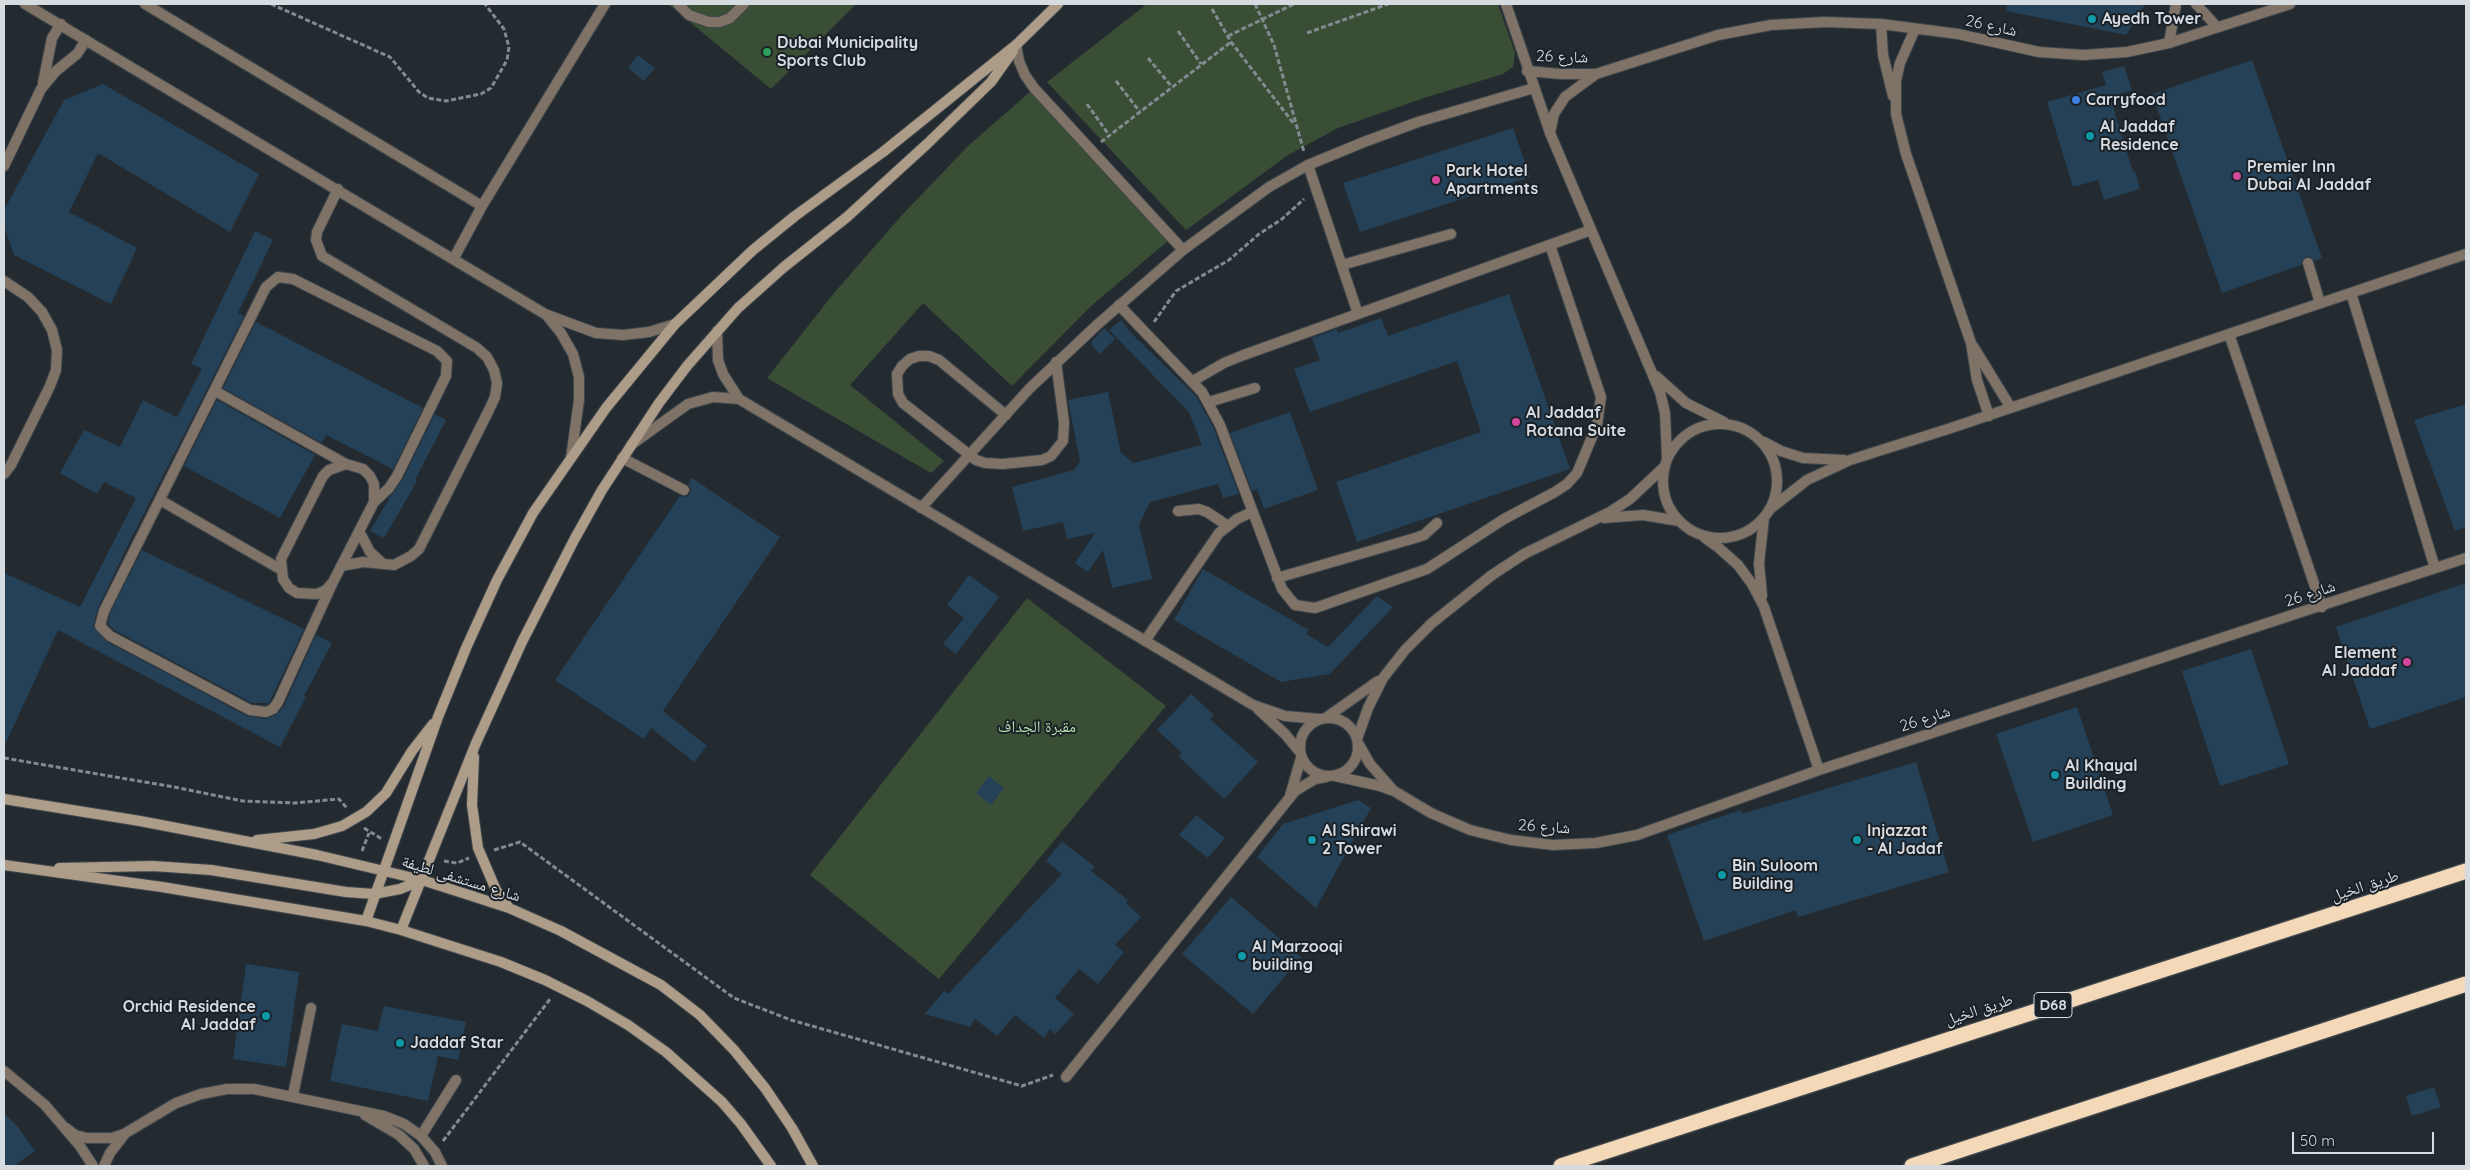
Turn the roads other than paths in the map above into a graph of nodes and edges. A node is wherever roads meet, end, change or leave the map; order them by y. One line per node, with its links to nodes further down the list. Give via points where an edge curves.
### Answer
1 (25, 4): 11 (street)
2 (145, 4): 27 (street)
3 (604, 4): 27 (street)
4 (678, 4): 5 (street, via 689,15 720,22 730,18)
5 (744, 4)
6 (1058, 4): 17 (main road)
7 (1506, 4): 18 (street)
8 (2176, 4): 16 (street)
9 (2196, 4): 13 (street)
10 (2290, 4): 13 (street, شارع 26)
11 (61, 24): 15 (street); 21 (street, via 52,38)
12 (1881, 24): 14 (street, شارع 26); 19 (street, شارع 26, via 1825,22 1771,25 1718,35); 22 (street, via 1886,70)
13 (2217, 27): 16 (street, شارع 26)
14 (1915, 29): 16 (street, شارع 26, via 1958,34 2040,52 2083,55 2127,52); 22 (street, via 1900,63)
15 (86, 40): 21 (street, via 77,54 56,71); 26 (street)
16 (2169, 43)
17 (1016, 45): 31 (street, via 1024,75); 42 (main road, via 883,152 753,250); 43 (main road, via 976,98 869,197 760,287)
18 (1527, 71): 19 (street, شارع 26); 20 (street)
19 (1596, 74): 23 (street, شارع 26, via 1565,97 1554,114)
20 (1534, 88): 23 (street); 24 (street, via 1418,122)
21 (42, 89): 25 (street)
22 (1894, 99): 45 (street, via 1906,154)
23 (1550, 133): 28 (street)
24 (1308, 165): 31 (street, via 1269,187); 35 (street)
25 (4, 166)
26 (338, 189): 33 (street); 82 (street, via 317,232 316,240 322,256 477,348 487,357 497,383 495,397 425,539 412,556 394,565)
27 (482, 206): 33 (street)
28 (1591, 230): 30 (street); 47 (street)
29 (1451, 234): 35 (street)
30 (1550, 245): 41 (street); 86 (street, via 1601,397 1597,425 1577,473 1567,484 1411,576 1315,608 1295,605)
31 (1183, 250): 39 (street)
32 (2466, 254): 37 (street)
33 (454, 258): 40 (street)
34 (2308, 263): 38 (street)
35 (1342, 265): 41 (street)
36 (4, 280): 66 (street, via 42,312 52,330 57,350 56,370 50,386)
37 (2351, 293): 38 (street); 84 (street)
38 (2320, 303): 44 (street)
39 (1119, 305): 46 (street); 48 (street)
40 (545, 314): 42 (street, via 596,333 623,335); 60 (street, via 573,354 579,377)
41 (1358, 314): 48 (street, via 1224,363)
42 (675, 324): 60 (main road, via 606,408)
43 (717, 331): 51 (street, via 718,360); 58 (main road, via 658,403)
44 (2229, 334): 53 (street); 89 (street)
45 (1971, 343): 53 (street); 55 (street, via 1976,380)
46 (1056, 362): 54 (street); 59 (street, via 1065,432 1058,449 1042,460 994,464 976,460)
47 (1652, 371): 56 (street, via 1686,403); 62 (street, via 1666,413)
48 (1194, 381): 52 (street)
49 (1255, 388): 52 (street)
50 (215, 391): 64 (street); 68 (street); 69 (street, via 266,287 278,277 293,279 444,355 446,376 397,476)
51 (739, 399): 58 (street, via 712,397 688,404); 70 (street)
52 (1209, 402): 73 (street)
53 (2011, 408): 55 (street)
54 (1006, 415): 59 (street); 59 (street, via 939,360 919,356 902,366 896,384 903,403)
55 (1989, 416): 63 (street)
56 (1727, 424): 57 (street); 62 (street, via 1714,424 1691,432 1673,448)
57 (1760, 440): 63 (street, via 1803,458); 71 (street, via 1774,461 1777,473 1775,497)
58 (630, 446): 61 (main road)
59 (969, 454): 70 (street)
60 (571, 458): 93 (main road, via 533,513 497,580)
61 (622, 458): 67 (street); 96 (main road, via 547,590)
62 (1668, 458): 65 (street)
63 (1850, 460): 71 (street, via 1807,480)
64 (346, 464): 69 (street, via 363,469 370,476 374,484); 85 (street, via 329,470 323,476 281,559)
65 (1663, 468): 75 (street, via 1630,499); 76 (street, via 1666,502)
66 (4, 474)
67 (684, 490)
68 (160, 500): 85 (street); 87 (street, via 100,619 100,626 110,636 250,710 266,712 278,702)
69 (374, 502): 79 (street)
70 (921, 508): 90 (street)
71 (1770, 509): 74 (street)
72 (1178, 511): 78 (street, via 1199,509)
73 (1252, 512): 78 (street); 86 (street)
74 (1764, 518): 80 (street, via 1745,533 1734,537); 88 (street, via 1759,563)
75 (1588, 521): 76 (street, via 1625,515); 91 (street, via 1524,554 1462,598 1406,650)
76 (1679, 521): 80 (street)
77 (1437, 523): 86 (street, via 1424,535)
78 (1228, 526): 90 (street, via 1212,542)
79 (359, 531): 82 (street, via 370,552); 83 (street)
80 (1698, 534): 88 (street, via 1738,565)
81 (2466, 558): 84 (street, شارع 26)
82 (385, 565): 83 (street, via 363,562)
83 (341, 566): 87 (street)
84 (2435, 568): 89 (street, شارع 26)
85 (280, 569): 87 (street, via 288,588 297,593 317,594)
86 (1277, 578)
87 (333, 582)
88 (1764, 607): 98 (street)
89 (2322, 607): 98 (street, شارع 26)
90 (1145, 641): 92 (street)
91 (1383, 678): 94 (street); 95 (street, via 1368,708)
92 (1254, 705): 94 (street, via 1285,716); 97 (street, via 1285,734)
93 (438, 717): 103 (main road, via 386,793 366,812 342,826 314,834); 106 (main road)
94 (1323, 718): 95 (street, via 1342,721); 97 (street, via 1306,728 1299,743)
95 (1358, 741): 99 (street, via 1355,760 1350,767); 100 (street, شارع 26, via 1377,774)
96 (476, 743): 108 (main road); 110 (main road, via 472,805 478,848 496,890)
97 (1300, 755): 99 (street, via 1312,771); 102 (street)
98 (1818, 770): 100 (street, شارع 26, via 1637,835 1596,844 1553,845 1470,830 1431,813)
99 (1330, 776): 100 (street, شارع 26); 102 (street, via 1304,784)
100 (1394, 791)
101 (4, 799): 103 (main road, شارع مستشفى لطيفة)
102 (1288, 802): 116 (street)
103 (248, 842): 106 (main road, شارع مستشفى لطيفة)
104 (4, 865): 105 (main road)
105 (36, 870): 109 (main road, via 94,866 202,869); 111 (main road, via 162,887)
106 (382, 871): 108 (main road, شارع مستشفى لطيفة); 109 (main road)
107 (2466, 871): 129 (highway, طريق الخيل / D68)
108 (422, 880): 109 (main road); 110 (main road, شارع مستشفى لطيفة); 112 (main road)
109 (374, 894): 111 (main road)
110 (509, 908): 128 (main road, شارع مستشفى لطيفة, via 612,957 661,985 700,1015 765,1088)
111 (366, 922): 112 (main road)
112 (401, 930): 127 (main road, via 501,962 559,987 628,1025 702,1082 741,1124)
113 (2466, 984): 130 (highway)
114 (311, 1008): 118 (street)
115 (4, 1071): 120 (street, via 45,1105)
116 (1066, 1078)
117 (456, 1080): 122 (street)
118 (293, 1095): 119 (street); 121 (street, via 254,1089 227,1089 201,1094 176,1103)
119 (348, 1107): 122 (street, via 384,1116); 125 (street, via 399,1135 414,1149)
120 (66, 1128): 121 (street, via 75,1135 88,1138); 123 (street)
121 (124, 1134): 124 (street)
122 (421, 1136): 126 (street)
123 (93, 1166)
124 (104, 1166)
125 (424, 1166)
126 (442, 1166)
127 (771, 1166)
128 (812, 1166)
129 (1561, 1166)
130 (1912, 1166)

